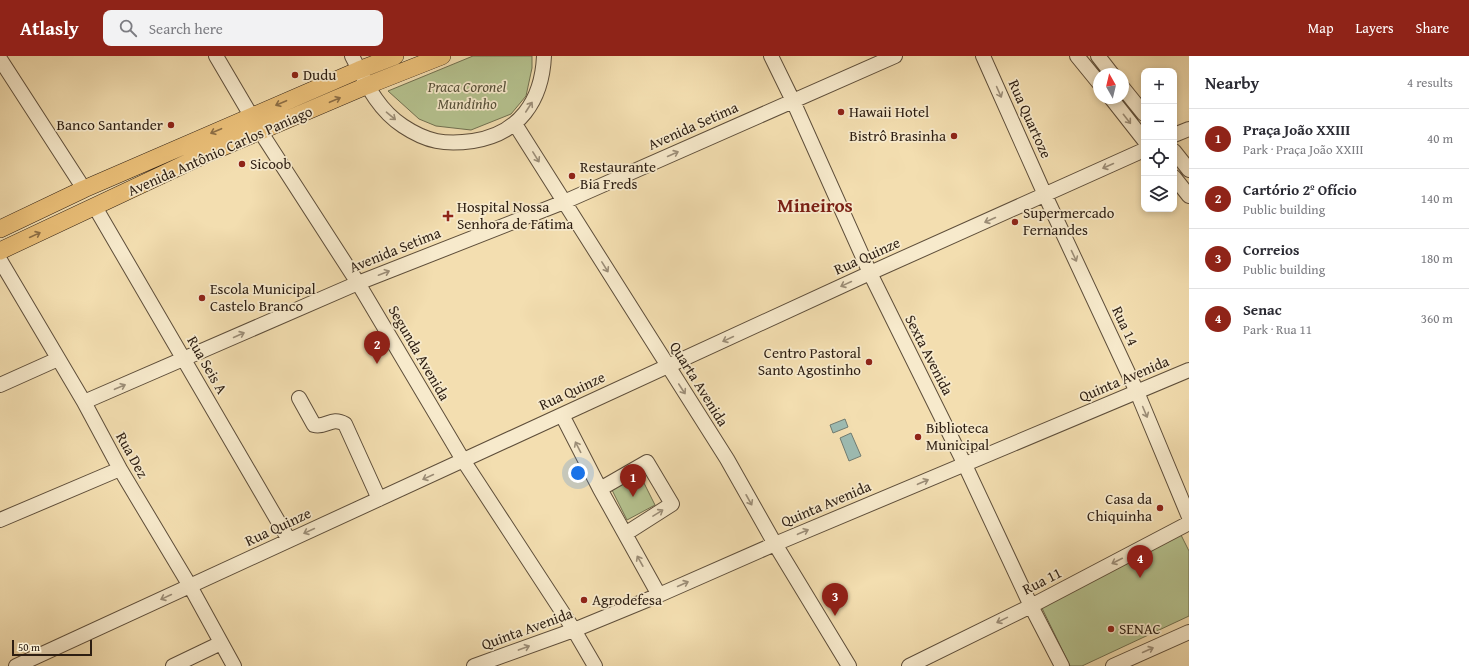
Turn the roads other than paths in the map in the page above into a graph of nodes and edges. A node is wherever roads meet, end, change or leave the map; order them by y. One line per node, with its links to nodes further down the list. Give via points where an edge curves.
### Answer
1 (216, 56): 19 (street, Segunda Avenida)
2 (395, 56): 11 (main road, Avenida Antônio Carlos Paniago)
3 (442, 56): 14 (main road, Avenida Antônio Carlos Paniago)
4 (544, 56): 20 (street, one-way to 4, via 535,98 541,81)
5 (771, 56): 16 (street, Sexta Avenida)
6 (895, 56): 16 (street, Avenida Setima)
7 (983, 56): 32 (street, Rua Quartoze, one-way to 32)
8 (1077, 56): 13 (street)
9 (1098, 56): 12 (street)
10 (0, 59): 31 (street)
11 (356, 63): 14 (street); 19 (main road, Avenida Antônio Carlos Paniago, one-way to 19)
12 (1107, 68)
13 (1093, 76)
14 (366, 86): 20 (street, one-way to 20, via 386,112 402,126 422,137 442,143 482,140); 22 (main road, Avenida Antônio Carlos Paniago, one-way to 14)
15 (1129, 95): 18 (street)
16 (793, 101): 34 (street, Avenida Setima, one-way to 16); 39 (street, Sexta Avenida)
17 (1116, 104): 24 (street, one-way to 24)
18 (1141, 110)
19 (252, 116): 22 (street, Segunda Avenida); 25 (main road, Avenida Antônio Carlos Paniago, one-way to 25)
20 (515, 124): 34 (street, Quarta Avenida, one-way to 34)
21 (1189, 129): 23 (street)
22 (260, 131): 27 (main road, Avenida Antônio Carlos Paniago); 40 (street, Segunda Avenida)
23 (1177, 134)
24 (1141, 136)
25 (196, 139): 27 (main road); 31 (main road, Avenida Antônio Carlos Paniago)
26 (1141, 151): 32 (street, Rua Quinze, one-way to 32)
27 (204, 155): 35 (main road, Avenida Antônio Carlos Paniago)
28 (1177, 155): 29 (street)
29 (1189, 170)
30 (1177, 181): 33 (street)
31 (84, 189): 35 (street, via 80,199 82,203 84,206); 36 (main road, Avenida Antônio Carlos Paniago)
32 (1045, 195): 39 (street, Rua Quinze, one-way to 39); 46 (street, Rua 14, one-way to 46)
33 (1189, 196)
34 (564, 202): 40 (street, Avenida Setima, one-way to 34); 43 (street, Quarta Avenida, one-way to 43)
35 (95, 207): 37 (main road, Avenida Antônio Carlos Paniago, one-way to 35); 42 (street, Rua Seis A)
36 (0, 229)
37 (0, 251)
38 (0, 260): 41 (street, Rua Dez)
39 (870, 273): 43 (street, Rua Quinze, one-way to 43); 51 (street, Sexta Avenida)
40 (358, 283): 42 (street, Avenida Setima, one-way to 40); 50 (street, Segunda Avenida)
41 (58, 359): 45 (street); 48 (street, Rua Dez)
42 (185, 359): 48 (street, Avenida Setima, one-way to 42); 59 (street, Rua Seis A)
43 (668, 366): 49 (street, Rua Quinze); 60 (street, Quarta Avenida, one-way to 60, via 727,459)
44 (1189, 370): 46 (street, Quinta Avenida)
45 (0, 386)
46 (1137, 392): 51 (street, Quinta Avenida); 55 (street, Rua 14, one-way to 55)
47 (299, 398): 54 (street, via 314,425 320,426 334,420 345,424)
48 (84, 402): 52 (street, Rua Dez)
49 (562, 415): 50 (street, Rua Quinze); 53 (street, one-way to 49)
50 (463, 460): 54 (street, Rua Quinze, one-way to 54); 64 (street, Segunda Avenida)
51 (965, 465): 60 (street, Quinta Avenida, one-way to 51); 63 (street, Sexta Avenida)
52 (120, 469): 56 (street); 61 (street, Rua Dez)
53 (600, 489): 58 (street); 58 (street, one-way to 53, via 672,504 648,462)
54 (379, 499): 59 (street, Rua Quinze, one-way to 59)
55 (1189, 517)
56 (0, 520)
57 (1189, 523): 63 (street, Rua 11, one-way to 63)
58 (625, 534): 62 (street, one-way to 58)
59 (289, 540): 61 (street, Rua Quinze)
60 (775, 544): 62 (street, Quinta Avenida, one-way to 60); 72 (street, Quarta Avenida)
61 (190, 586): 66 (street, Rua Dez); 67 (street, Rua Quinze, one-way to 67)
62 (659, 595): 64 (street, Quinta Avenida)
63 (1031, 606): 73 (street, Rua 11, one-way to 73); 74 (street, Sexta Avenida)
64 (574, 630): 70 (street, Quinta Avenida, one-way to 64); 71 (street, Segunda Avenida)
65 (1189, 632): 75 (street, one-way to 65)
66 (221, 643): 68 (street); 69 (street, Rua Dez)
67 (16, 666)
68 (173, 666)
69 (234, 666)
70 (474, 666)
71 (595, 666)
72 (849, 666)
73 (909, 666)
74 (1062, 666)
75 (1113, 666)

